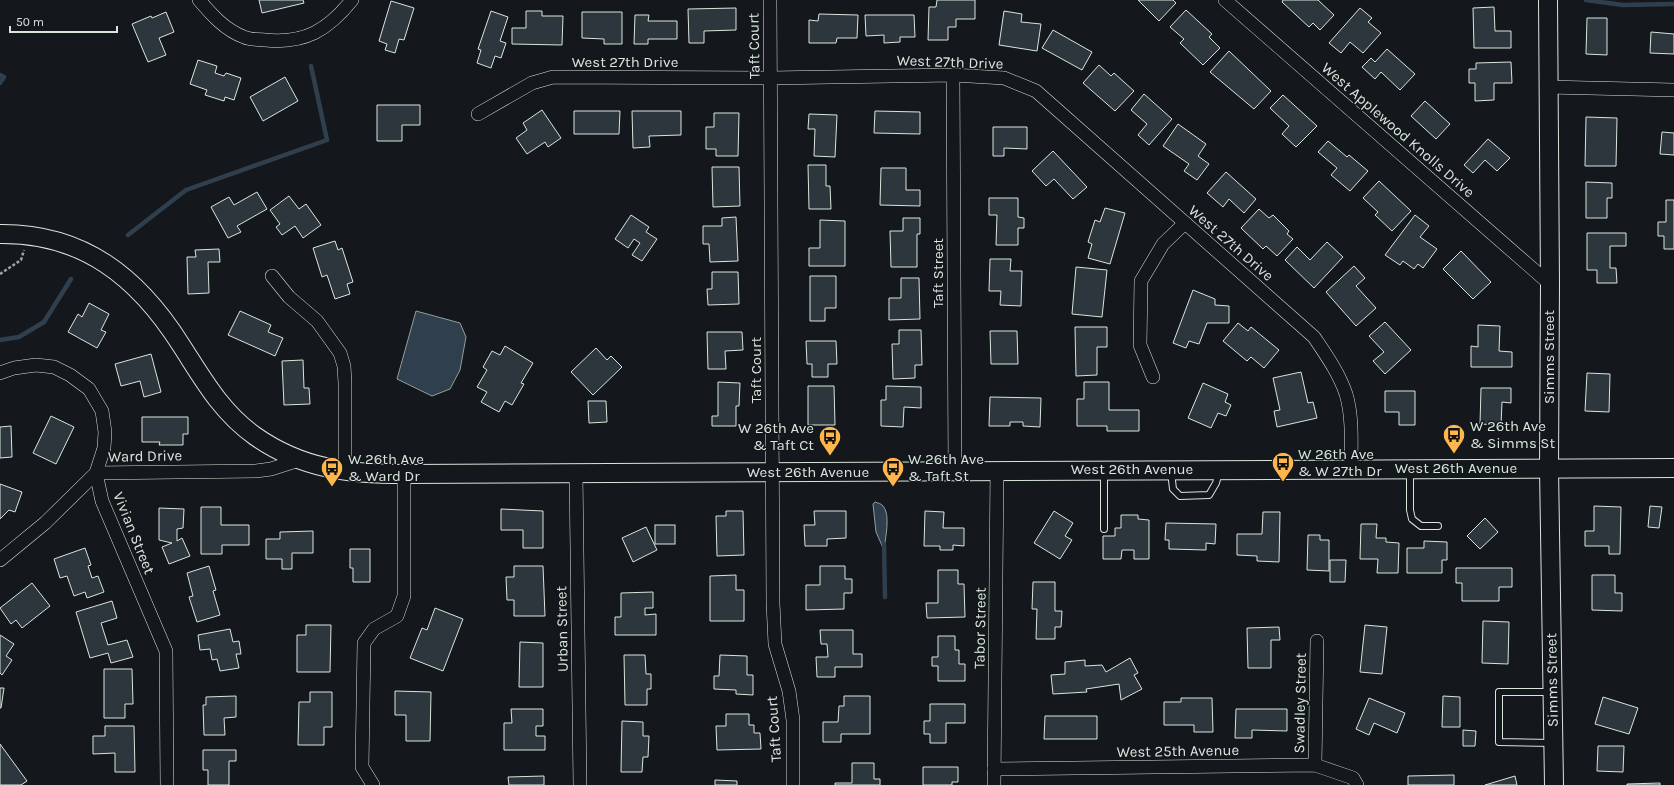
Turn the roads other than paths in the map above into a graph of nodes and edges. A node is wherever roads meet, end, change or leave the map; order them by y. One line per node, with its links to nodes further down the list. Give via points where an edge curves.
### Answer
1 (200, 0): 2 (street, via 220,23 245,38 278,41 310,36 339,17)
2 (352, 0)
3 (770, 0): 7 (street, Taft Court)
4 (1225, 0): 14 (street, West Applewood Knolls Drive)
5 (1548, 0): 8 (street, Simms Street)
6 (953, 75): 7 (street, West 27th Drive); 11 (street, West 27th Drive, via 1004,78 1036,91); 24 (street, Taft Street)
7 (770, 78): 10 (street, West 27th Drive, via 553,77 532,83); 28 (street, Taft Court)
8 (1547, 87): 9 (street); 14 (street, Simms Street)
9 (1674, 90)
10 (478, 114)
11 (1185, 223): 16 (street, via 1163,244 1141,281 1140,345); 18 (street, West 27th Drive, via 1314,337 1346,394 1351,429)
12 (5, 233): 17 (street, West 26th Avenue, via 67,243 116,270 156,308 208,388 230,414 265,443)
13 (272, 276): 27 (street, via 290,297 317,321 340,353 345,383)
14 (1550, 284): 20 (street, Simms Street)
15 (0, 373): 29 (street, Vivian Street, via 36,365 54,367 70,375 89,390 102,411 105,432 104,448)
16 (1154, 377)
17 (299, 460): 27 (street, West 26th Avenue); 29 (street, Ward Drive, via 256,471)
18 (1351, 468): 19 (street, West 26th Avenue); 23 (street, West 26th Avenue)
19 (1410, 468): 20 (street, West 26th Avenue); 32 (lane, via 1412,519 1421,526)
20 (1549, 468): 21 (street, West 26th Avenue); 36 (street, Simms Street)
21 (1674, 468)
22 (1171, 469): 23 (street, West 26th Avenue); 23 (lane, via 1173,489 1180,496 1209,495); 26 (street, West 26th Avenue)
23 (1220, 469)
24 (955, 470): 25 (street, West 26th Avenue); 28 (street, West 26th Avenue)
25 (997, 470): 26 (street, West 26th Avenue); 39 (street, Tabor Street)
26 (1104, 470): 33 (lane)
27 (345, 472): 31 (street, West 26th Avenue)
28 (772, 472): 30 (street, West 26th Avenue); 43 (street, Taft Court, via 775,644 789,691 793,720)
29 (96, 473): 34 (street, Ward Drive, via 45,523); 40 (street, Vivian Street, via 102,501 166,651)
30 (576, 473): 31 (street, West 26th Avenue); 42 (street, Urban Street)
31 (404, 474): 41 (street, via 404,596 397,616 374,629 364,643 362,767)
32 (1438, 526)
33 (1104, 529)
34 (0, 560)
35 (1318, 641): 38 (street, Swadley Street)
36 (1552, 692): 37 (street, Simms Street); 37 (lane, via 1499,692 1499,742)
37 (1553, 743): 46 (street, Simms Street)
38 (1315, 765): 39 (street, West 25th Avenue); 45 (street, West 25th Avenue, via 1352,778)
39 (994, 769): 44 (street, Tabor Street)
40 (167, 785)
41 (373, 785)
42 (580, 785)
43 (793, 785)
44 (994, 785)
45 (1357, 785)
46 (1554, 785)

